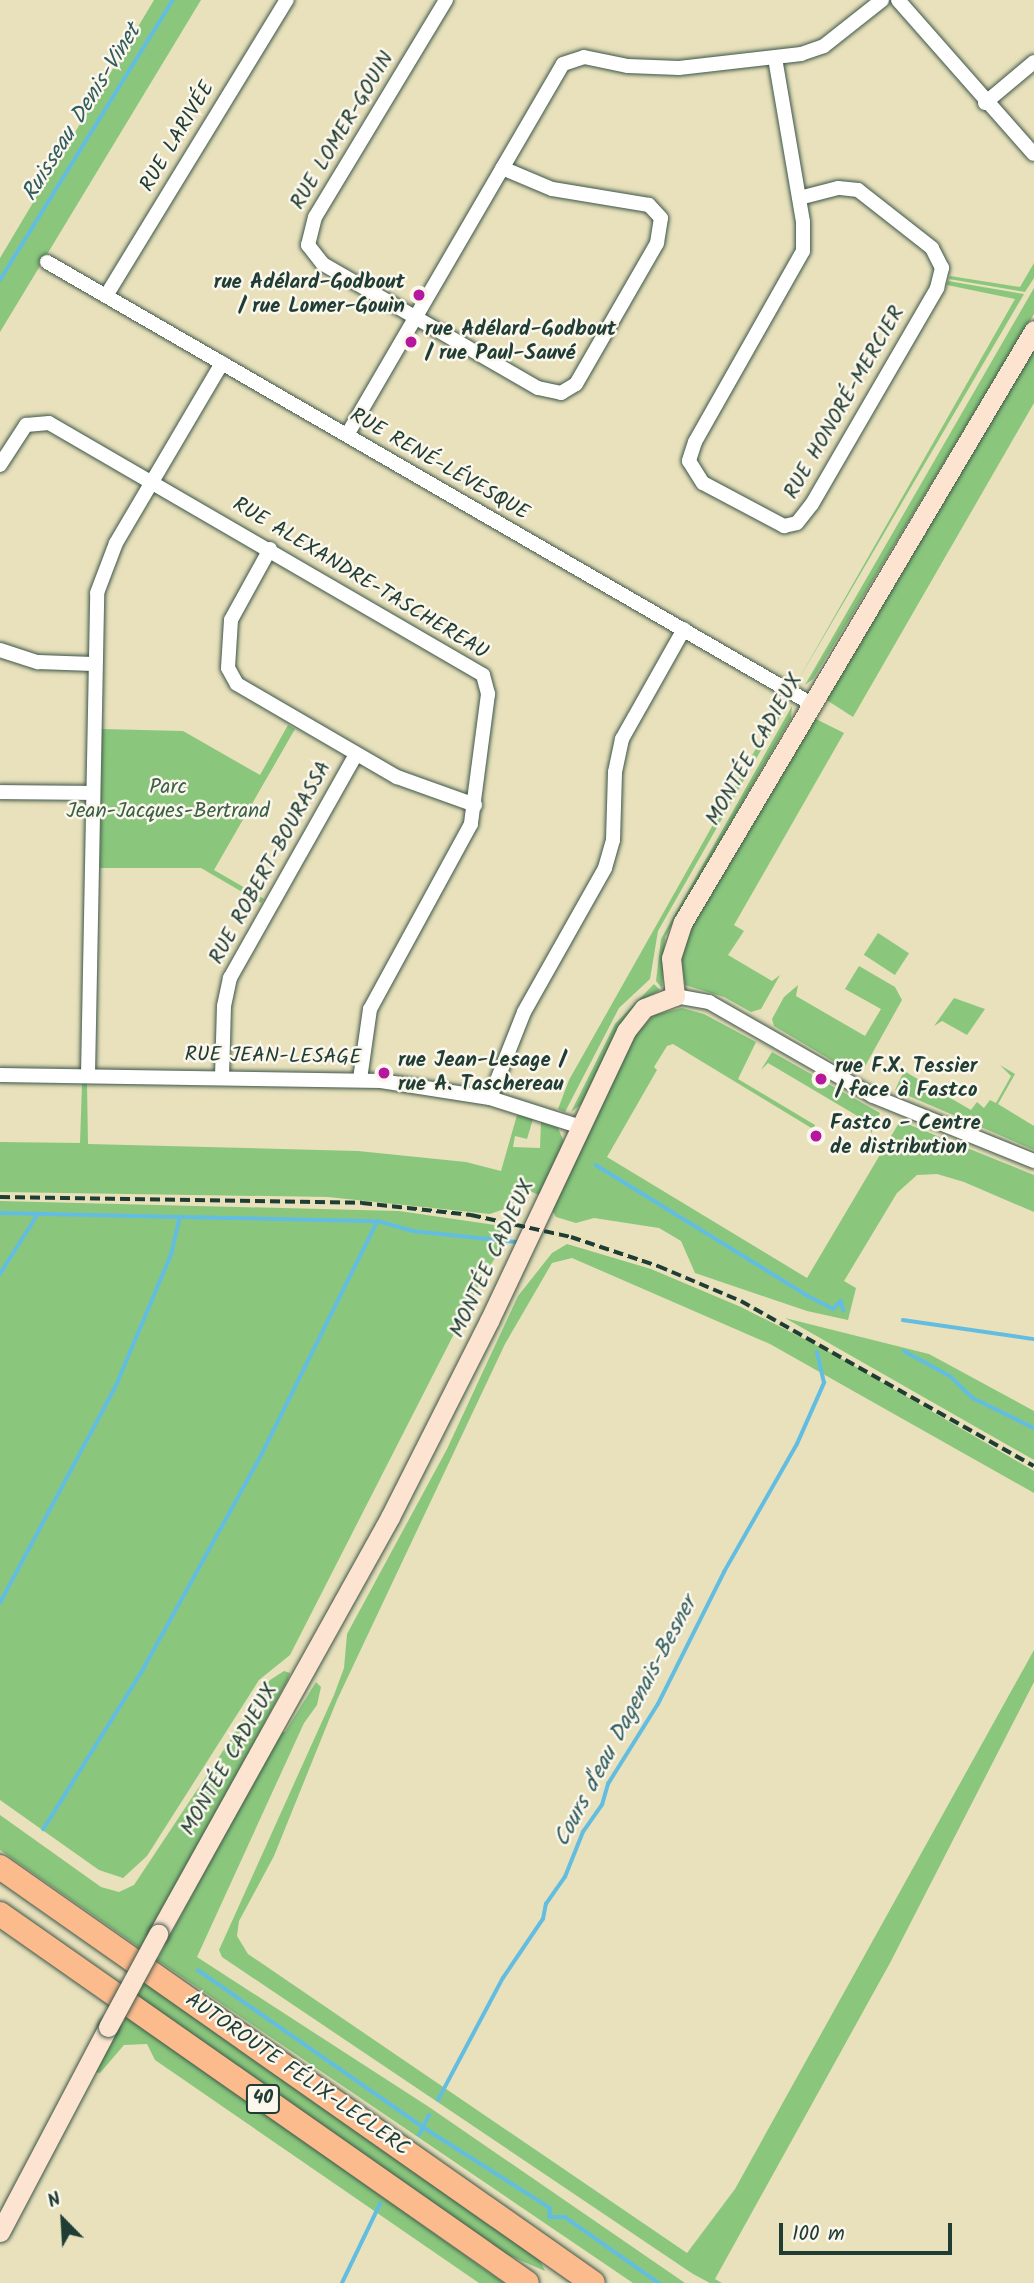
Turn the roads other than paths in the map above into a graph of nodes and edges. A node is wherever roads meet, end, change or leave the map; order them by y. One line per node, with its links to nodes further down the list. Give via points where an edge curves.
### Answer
1 (287, 0): 12 (street, RUE LARIVÉE)
2 (446, 0): 13 (street, RUE LOMER-GOUIN, via 315,218 307,241 319,261)
3 (882, 0): 5 (street, via 824,46)
4 (898, 0): 7 (street)
5 (775, 58): 9 (street, via 667,69 573,59 558,70); 10 (street, RUE HONORÉ-MERCIER)
6 (1034, 62): 7 (street)
7 (985, 103): 8 (street)
8 (1034, 154)
9 (502, 167): 13 (street); 13 (street, via 552,190 649,205 661,218 657,243 579,379 565,392 546,392)
10 (799, 198): 10 (street, RUE HONORÉ-MERCIER, via 804,237 800,258 695,442 689,461 703,483 784,526 797,523 812,504 937,288 942,268 932,248 858,190 838,188)
11 (47, 262): 12 (street, RUE RENÉ-LÉVESQUE)
12 (106, 296): 15 (street, RUE RENÉ-LÉVESQUE)
13 (415, 317): 16 (street)
14 (1034, 330): 23 (street, MONTÉE CADIEUX)
15 (222, 363): 16 (street, RUE RENÉ-LÉVESQUE); 18 (street)
16 (347, 435): 20 (street, RUE RENÉ-LÉVESQUE)
17 (0, 466): 18 (street, RUE ALEXANDRE-TASCHEREAU, via 24,428 41,420)
18 (152, 482): 19 (street, RUE ALEXANDRE-TASCHEREAU); 22 (street, via 104,567 95,607)
19 (270, 549): 24 (street, via 231,620 230,674 241,687); 27 (street, RUE ALEXANDRE-TASCHEREAU, via 483,675 488,694)
20 (684, 629): 23 (street, RUE RENÉ-LÉVESQUE); 33 (street, via 622,739 615,772 613,840 605,868 524,1012)
21 (0, 650): 22 (street, via 31,661)
22 (93, 664): 26 (street)
23 (810, 703): 28 (street, MONTÉE CADIEUX, via 678,930 671,958)
24 (356, 754): 27 (street, via 411,784); 31 (street, RUE ROBERT-BOURASSA, via 233,970 224,1006)
25 (0, 792): 26 (street)
26 (92, 793): 30 (street)
27 (475, 805): 32 (street, RUE ALEXANDRE-TASCHEREAU, via 466,838 370,1009)
28 (675, 996): 34 (street, MONTÉE CADIEUX, via 651,1004 633,1021); 35 (street, via 709,1002 873,1096)
29 (0, 1074): 30 (street, RUE JEAN-LESAGE)
30 (88, 1075): 31 (street, RUE JEAN-LESAGE)
31 (222, 1077): 32 (street, RUE JEAN-LESAGE)
32 (360, 1079): 33 (street, RUE JEAN-LESAGE)
33 (490, 1098): 34 (street, RUE JEAN-LESAGE)
34 (581, 1127): 38 (street, MONTÉE CADIEUX, bridge, via 390,1517 158,1934)
35 (1034, 1161)
36 (0, 1867): 39 (highway, AUTOROUTE FÉLIX-LECLERC / 40)
37 (0, 1914): 40 (highway, AUTOROUTE FÉLIX-LECLERC / 40)
38 (0, 2232)
39 (566, 2264): 41 (highway, AUTOROUTE FÉLIX-LECLERC / 40); 42 (highway)
40 (527, 2283)
41 (593, 2283)
42 (601, 2283)

